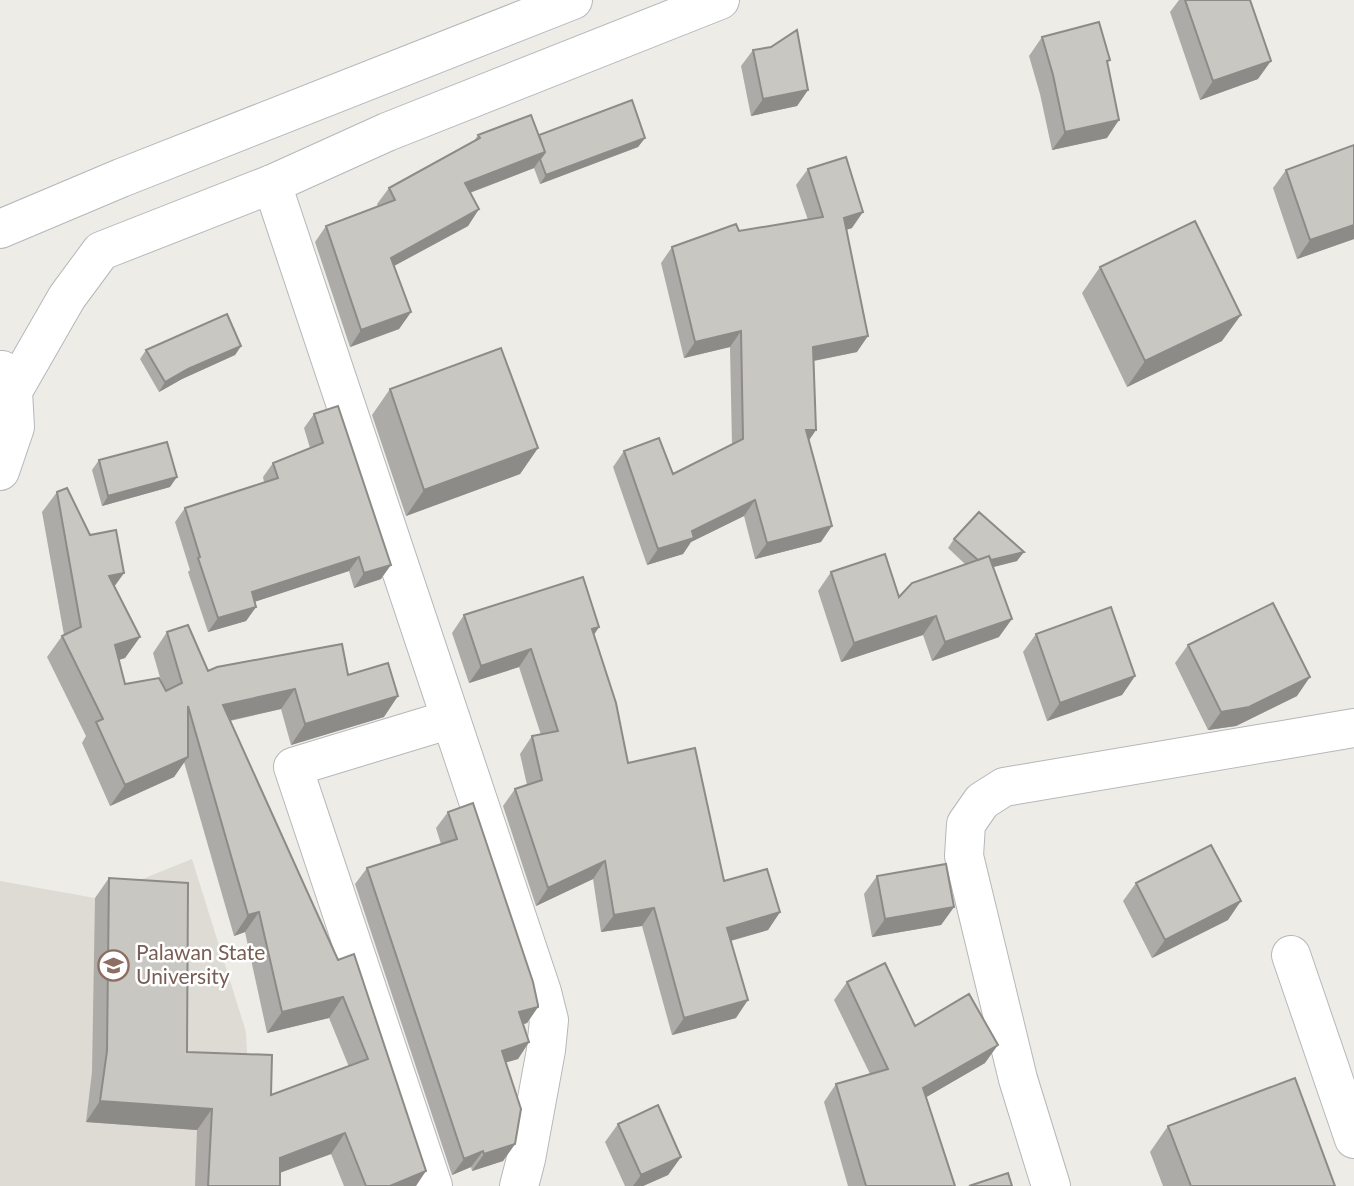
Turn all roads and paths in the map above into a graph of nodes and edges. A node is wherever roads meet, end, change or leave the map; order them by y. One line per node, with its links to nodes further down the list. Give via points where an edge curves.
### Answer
1 (573, 0): 4 (street)
2 (720, 0): 3 (street, via 387,132)
3 (272, 184): 5 (street, via 102,251); 7 (street)
4 (0, 229)
5 (6, 379): 6 (street, via 15,427)
6 (0, 471)
7 (451, 719): 11 (street, via 293,767); 12 (street, via 549,1020)
8 (1354, 728): 13 (street, via 1004,787 982,801 966,824 964,856 1018,1079)
9 (1291, 955): 10 (street)
10 (1354, 1139)
11 (433, 1186)
12 (519, 1186)
13 (1051, 1186)

